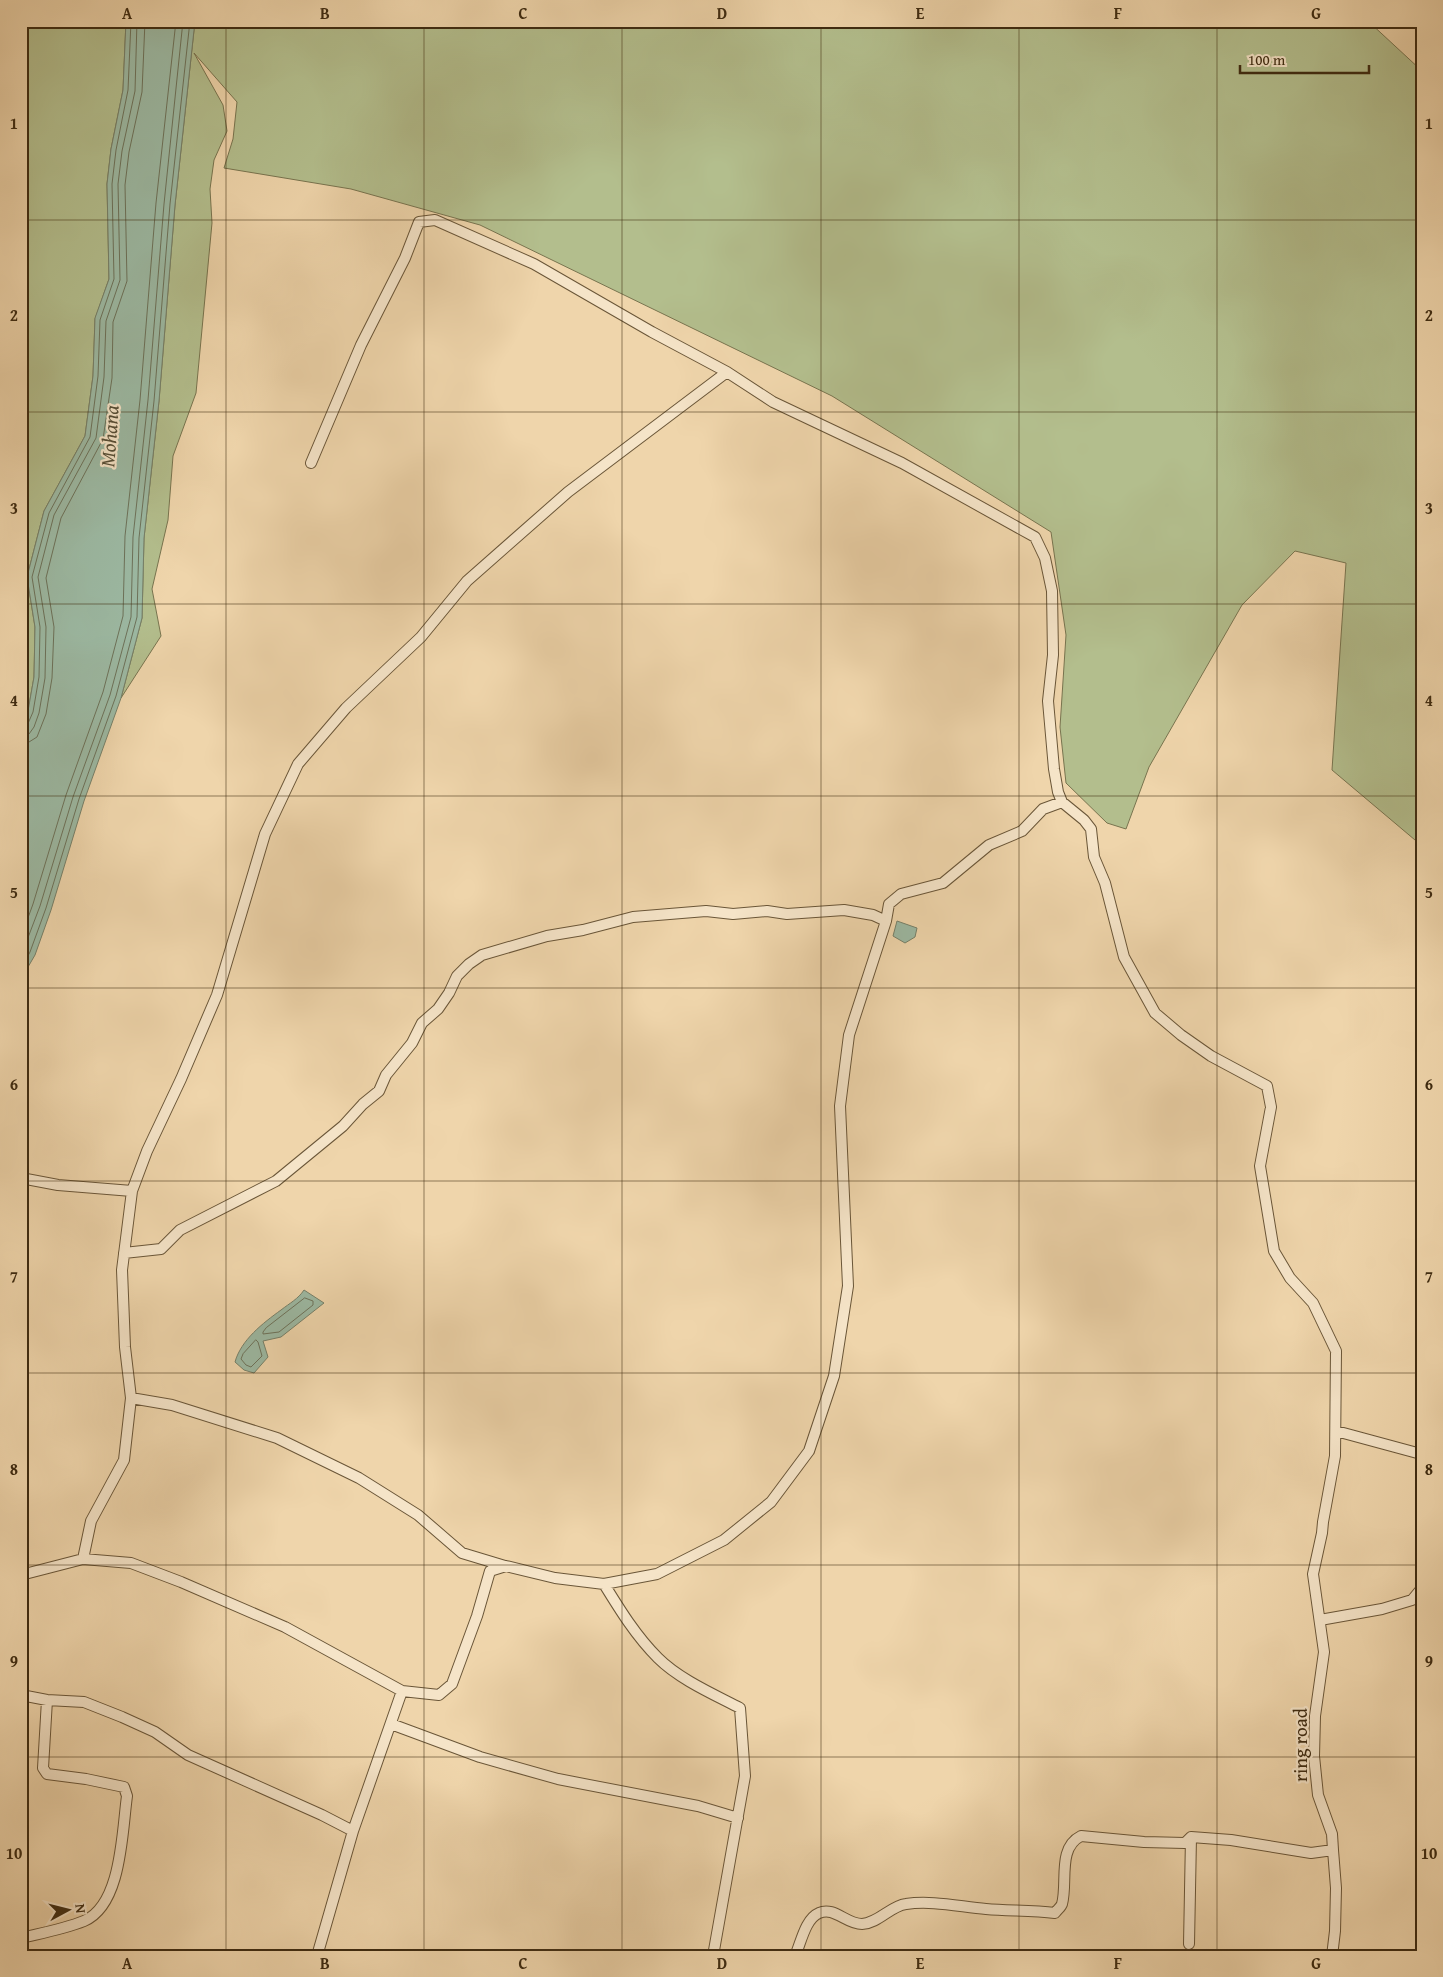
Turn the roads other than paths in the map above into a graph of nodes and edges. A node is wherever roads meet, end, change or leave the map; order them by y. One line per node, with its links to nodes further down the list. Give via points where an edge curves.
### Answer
1 (727, 372): 2 (street, via 534,264 434,220 419,222); 3 (street, via 773,402 902,463 1035,537 1045,558 1052,591 1053,655 1048,701 1054,768); 6 (street, via 568,492 467,581 421,637 346,708 298,764 264,834 217,995)
2 (312, 463)
3 (1062, 802): 4 (street, via 1043,809 1022,831 989,845 942,883 901,894 889,904); 9 (street, ring road, via 1091,829 1094,857 1105,883 1124,957 1155,1013 1211,1056 1267,1086 1271,1107 1260,1166 1274,1251 1290,1278 1313,1303 1336,1351)
4 (886, 921): 7 (street, via 873,915 844,910 787,914 706,911 633,917 547,936 482,956 457,976 438,1009 422,1024 412,1043 386,1075 379,1091 276,1182 180,1230 161,1249); 14 (street, via 848,1035 840,1106 848,1286 834,1376 809,1451 771,1502 724,1540 657,1574)
5 (21, 1178): 6 (street, via 58,1185)
6 (132, 1191): 7 (street)
7 (124, 1253): 8 (street, via 123,1299)
8 (131, 1398): 11 (street, via 124,1460 91,1521); 12 (street, via 172,1405 277,1438 359,1478 418,1514 462,1553)
9 (1336, 1430): 10 (street); 16 (street, ring road, via 1335,1456 1313,1574)
10 (1421, 1454)
11 (84, 1559): 13 (street); 17 (street, via 131,1563 181,1582 285,1627)
12 (506, 1566): 14 (street, via 555,1578); 17 (street, via 490,1571 452,1684 439,1695)
13 (21, 1575)
14 (604, 1584): 21 (street, via 628,1623 659,1659 693,1683 740,1708 744,1776)
15 (1422, 1588): 16 (street, via 1412,1600)
16 (1320, 1620): 24 (street, ring road, via 1324,1652 1315,1716 1314,1756 1318,1795 1332,1834)
17 (402, 1691): 20 (street)
18 (21, 1694): 19 (street)
19 (47, 1700): 22 (street, via 84,1702 122,1717 155,1732 188,1755); 25 (street, via 43,1768 47,1774 124,1787 127,1796 117,1876 98,1911 86,1920)
20 (390, 1724): 21 (street, via 480,1757 558,1779 698,1806); 22 (street)
21 (738, 1818): 28 (street)
22 (353, 1831): 27 (street)
23 (1191, 1836): 24 (street, via 1311,1853); 26 (street); 29 (street, via 1185,1843 1081,1836 1073,1840 1068,1851 1062,1905 1055,1913 904,1904 874,1921 860,1924 833,1912 820,1912 812,1918)
24 (1333, 1850): 30 (street, ring road, via 1336,1888)
25 (21, 1938)
26 (1189, 1944)
27 (317, 1956)
28 (713, 1956)
29 (795, 1956)
30 (1332, 1956)

